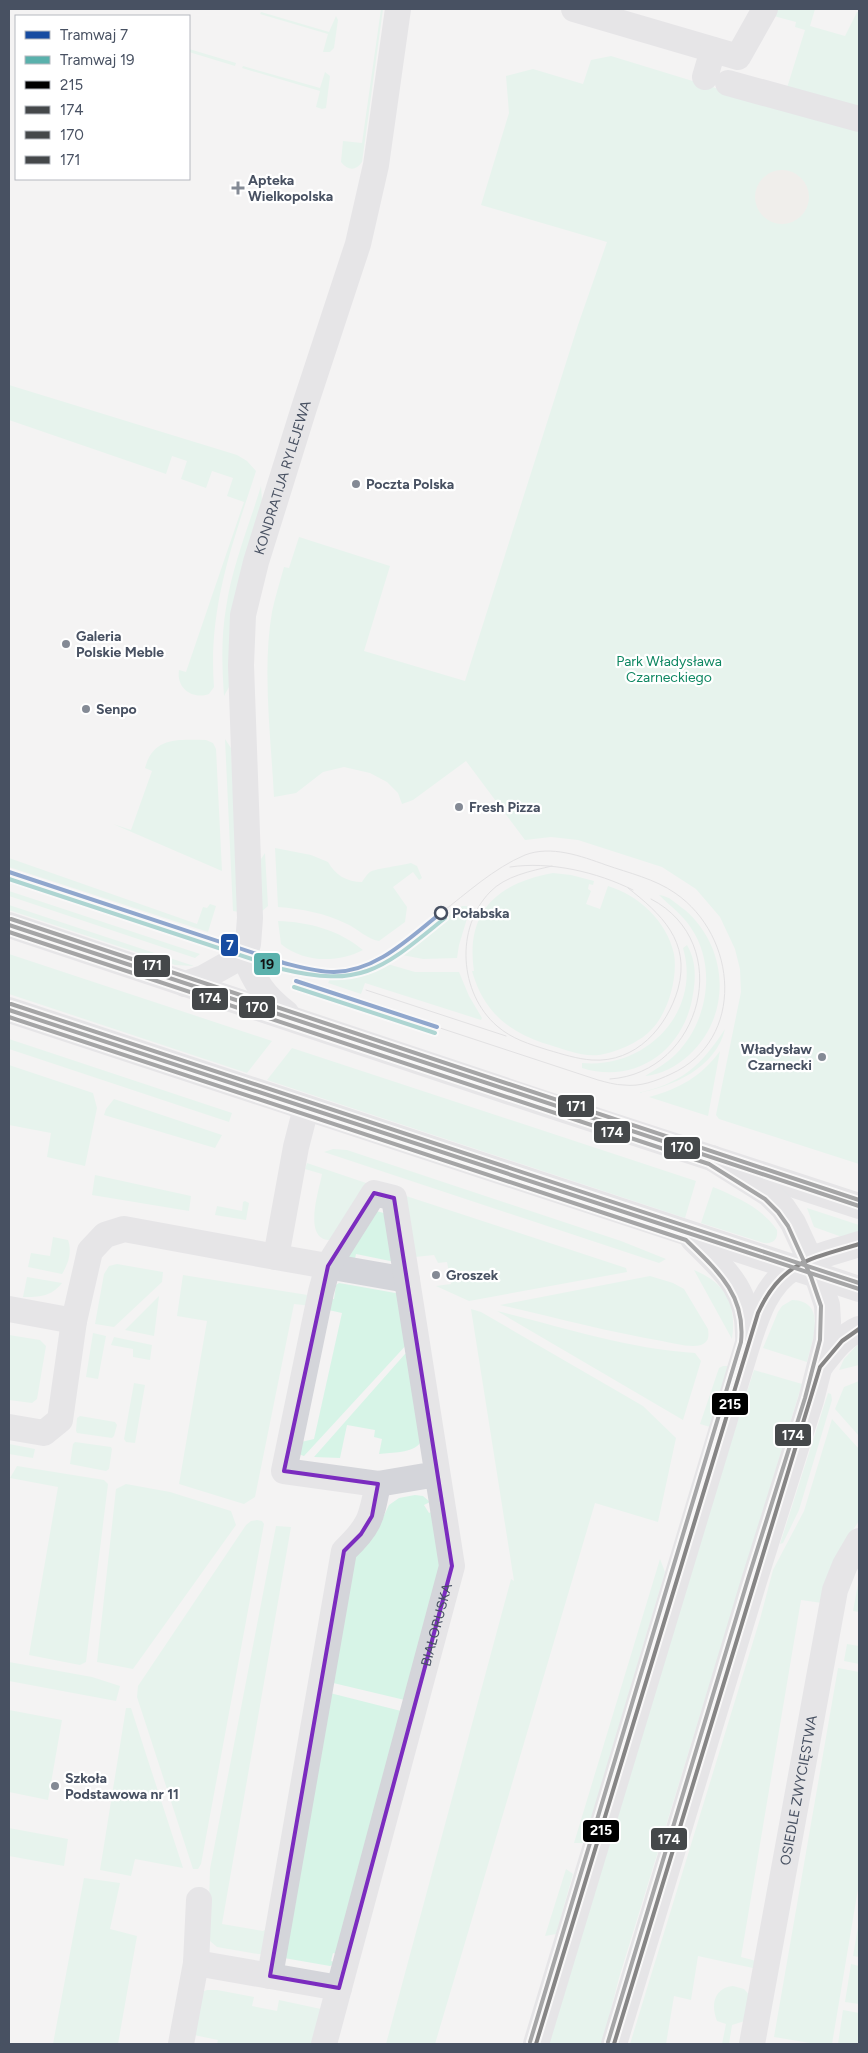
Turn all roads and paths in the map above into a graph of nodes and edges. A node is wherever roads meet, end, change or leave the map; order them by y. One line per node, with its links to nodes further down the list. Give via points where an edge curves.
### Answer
1 (398, 9): 7 (street, KONDRATIJA RYLEJEWA, via 376,165 358,244 301,416 243,615 241,665 250,918)
2 (574, 9): 4 (street)
3 (765, 9): 4 (street, via 738,57)
4 (713, 50): 5 (street, via 717,80)
5 (859, 119)
6 (9, 925): 8 (street)
7 (244, 956): 8 (street); 10 (street, via 254,980 268,999)
8 (185, 984): 10 (street)
9 (9, 1010): 11 (street)
10 (292, 1019): 12 (street)
11 (306, 1108): 14 (street); 16 (street)
12 (712, 1158): 13 (street); 18 (street, via 769,1194 783,1208 793,1223)
13 (859, 1206)
14 (689, 1235): 18 (street); 24 (street, via 725,1271 737,1288 748,1317)
15 (859, 1244): 18 (street)
16 (276, 1257): 17 (street); 22 (street, via 124,1229 104,1235 90,1251)
17 (328, 1266): 19 (street); 19 (street, BIAŁORUSKA, via 374,1193 394,1198); 28 (street, via 284,1471)
18 (806, 1268): 20 (street); 24 (street, via 769,1291); 25 (street, via 827,1305 826,1341)
19 (407, 1280): 27 (street, BIAŁORUSKA)
20 (859, 1289)
21 (9, 1309): 22 (street)
22 (74, 1321): 26 (street, via 60,1420 44,1433)
23 (859, 1329): 25 (street, via 835,1347)
24 (747, 1344): 36 (street)
25 (820, 1367): 37 (street)
26 (9, 1427)
27 (437, 1474): 28 (street); 33 (street, BIAŁORUSKA, via 452,1566)
28 (378, 1484): 32 (street, via 372,1516 361,1534 344,1551)
29 (859, 1541): 38 (street, OSIEDLE ZWYCIĘSTWA, via 835,1590)
30 (199, 1900): 31 (street)
31 (196, 1963): 32 (street); 34 (street)
32 (270, 1976): 33 (street)
33 (338, 1988): 35 (street, BIAŁORUSKA)
34 (181, 2044)
35 (324, 2044)
36 (536, 2044)
37 (614, 2044)
38 (752, 2044)

